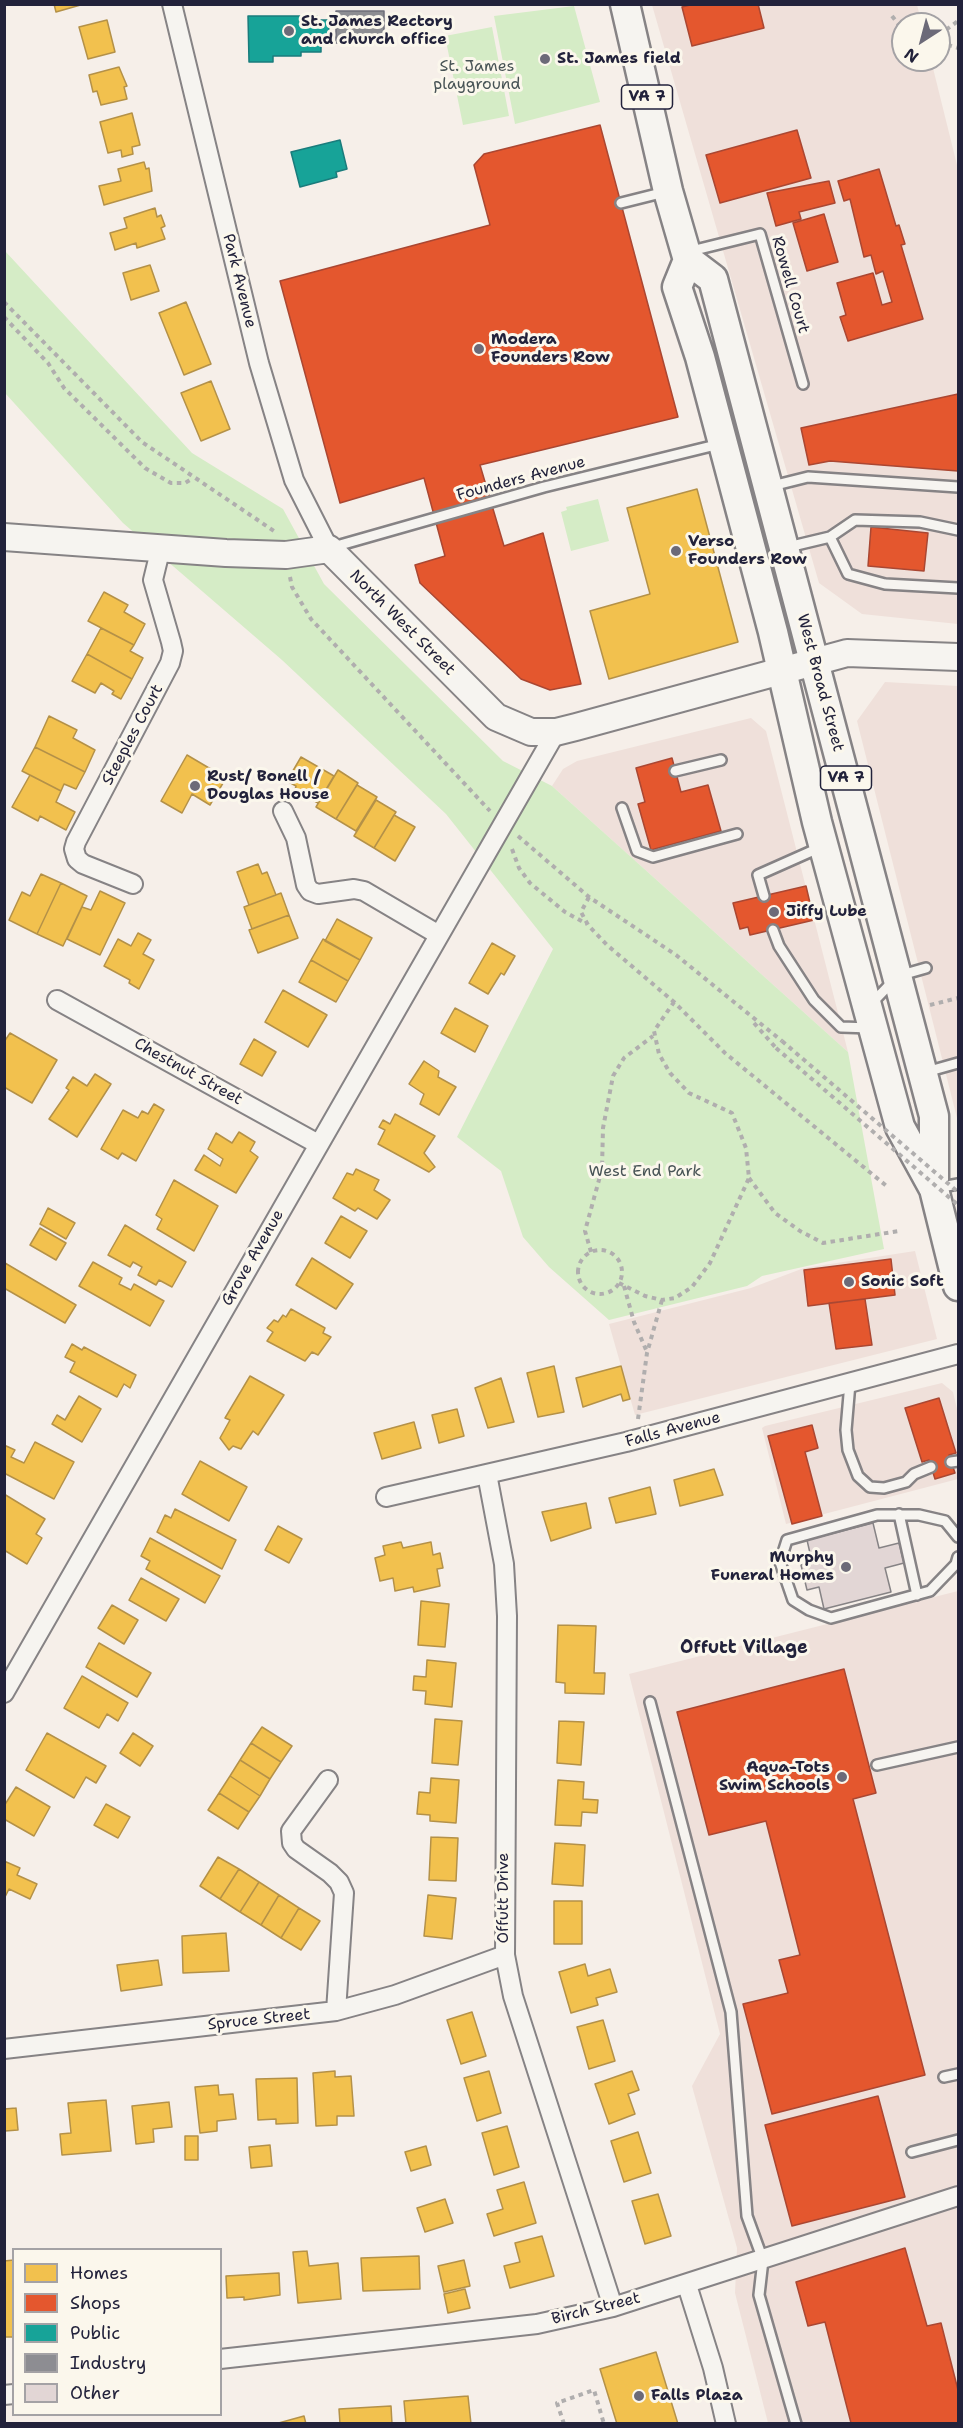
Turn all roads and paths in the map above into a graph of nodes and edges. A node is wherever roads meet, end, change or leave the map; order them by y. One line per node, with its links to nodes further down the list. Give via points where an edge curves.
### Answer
1 (172, 4): 18 (street, Park Avenue, via 259,363 294,480)
2 (625, 4): 3 (main road, VA 7)
3 (668, 191): 4 (lane); 5 (main road, VA 7)
4 (621, 203)
5 (687, 256): 8 (lane, Rowell Court, via 760,234); 9 (main road, West Broad Street / VA 7, via 677,287); 11 (main road, West Broad Street / VA 7, via 713,279)
6 (4, 302): 10 (path, via 142,442)
7 (4, 317): 10 (path, via 48,363 64,388 145,468 171,483 185,483)
8 (803, 384)
9 (722, 444): 18 (lane, Founders Avenue, via 544,487); 23 (main road, West Broad Street / VA 7)
10 (193, 478): 13 (path)
11 (767, 487): 12 (lane, via 808,477); 19 (main road, West Broad Street / VA 7)
12 (958, 487)
13 (271, 528)
14 (958, 530): 16 (lane, via 920,522 855,520)
15 (4, 537): 17 (main road)
16 (830, 537): 19 (lane); 20 (lane, via 848,574 885,584)
17 (161, 548): 18 (main road, via 286,555); 32 (street, Steeples Court, via 153,580 173,651 170,663 74,849 83,864)
18 (329, 549): 24 (main road, North West Street, via 496,717 531,732)
19 (783, 549): 22 (main road, West Broad Street / VA 7)
20 (958, 588)
21 (958, 657): 22 (main road, North West Street, via 847,653)
22 (814, 661): 23 (main road, North West Street); 39 (main road, West Broad Street / VA 7)
23 (781, 670): 24 (main road, North West Street); 31 (main road, West Broad Street / VA 7)
24 (556, 732): 29 (street, Grove Avenue)
25 (721, 760): 26 (lane)
26 (675, 771)
27 (622, 808): 30 (lane, via 638,851 652,857)
28 (283, 811): 37 (street, via 296,838 310,891 364,891)
29 (504, 825): 35 (path, via 514,857 530,883); 37 (street, Grove Avenue)
30 (737, 834)
31 (823, 846): 33 (lane, via 758,875); 44 (main road, West Broad Street / VA 7)
32 (133, 884)
33 (764, 896)
34 (589, 897): 35 (path, via 581,912)
35 (588, 925): 42 (path)
36 (773, 930): 44 (lane, via 814,1000 841,1027)
37 (439, 935): 48 (street, Grove Avenue)
38 (926, 968): 39 (lane)
39 (898, 976): 44 (lane); 47 (main road, West Broad Street / VA 7)
40 (958, 998): 43 (path)
41 (57, 1000): 48 (street, Chestnut Street)
42 (674, 1002): 45 (path); 50 (path, via 725,1053)
43 (926, 1006)
44 (870, 1018): 51 (main road, West Broad Street / VA 7, via 900,1127)
45 (653, 1036): 49 (path, via 680,1085 732,1113 746,1148); 54 (path, via 624,1058 612,1076 603,1128 602,1169 585,1231)
46 (958, 1063): 47 (lane)
47 (923, 1073): 51 (main road, West Broad Street / VA 7)
48 (318, 1144): 69 (street, Grove Avenue)
49 (749, 1178): 53 (path, via 775,1213 823,1243); 57 (path, via 700,1279 684,1293)
50 (889, 1188)
51 (950, 1188): 52 (path, bridge, via 782,1041 748,1016 776,1048); 56 (main road, West Broad Street / VA 7)
52 (958, 1205)
53 (899, 1231)
54 (591, 1252): 55 (path, via 605,1250 617,1257); 55 (path, via 578,1269 586,1288 599,1294)
55 (621, 1284): 57 (path); 58 (path)
56 (958, 1286)
57 (662, 1300): 58 (path)
58 (647, 1353): 61 (path)
59 (958, 1354): 60 (street, Falls Avenue)
60 (850, 1383): 61 (street, Falls Avenue); 62 (lane, via 846,1430 848,1450 858,1476 870,1487 885,1488 906,1482)
61 (635, 1440): 63 (street, Falls Avenue)
62 (931, 1467)
63 (487, 1474): 64 (street, Falls Avenue); 74 (street, Offutt Drive, via 504,1564 507,1616)
64 (386, 1497)
65 (899, 1514): 66 (lane, via 945,1521); 68 (lane); 68 (lane, via 877,1515 787,1540 780,1562 793,1600 831,1618)
66 (958, 1537)
67 (958, 1557): 68 (lane, via 930,1591)
68 (917, 1595)
69 (4, 1693)
70 (650, 1702): 82 (lane, via 731,2012 747,2216)
71 (958, 1748): 72 (lane)
72 (877, 1766)
73 (328, 1780): 75 (street, via 291,1831 291,1843 330,1873 344,1893)
74 (505, 1955): 75 (street, Spruce Street, via 395,1995); 84 (street, Offutt Drive, via 513,1996)
75 (336, 2011): 76 (street, Spruce Street)
76 (4, 2049)
77 (958, 2074): 78 (lane)
78 (944, 2078)
79 (958, 2140): 80 (lane)
80 (912, 2152)
81 (958, 2196): 82 (street, Birch Street)
82 (763, 2260): 83 (street, Birch Street); 89 (lane, via 759,2295)
83 (687, 2285): 84 (street, Birch Street); 88 (street)
84 (613, 2307): 85 (street, Birch Street, via 537,2324)
85 (222, 2359)
86 (564, 2424): 87 (path, via 557,2403 594,2390)
87 (604, 2424)
88 (726, 2424)
89 (796, 2424)

